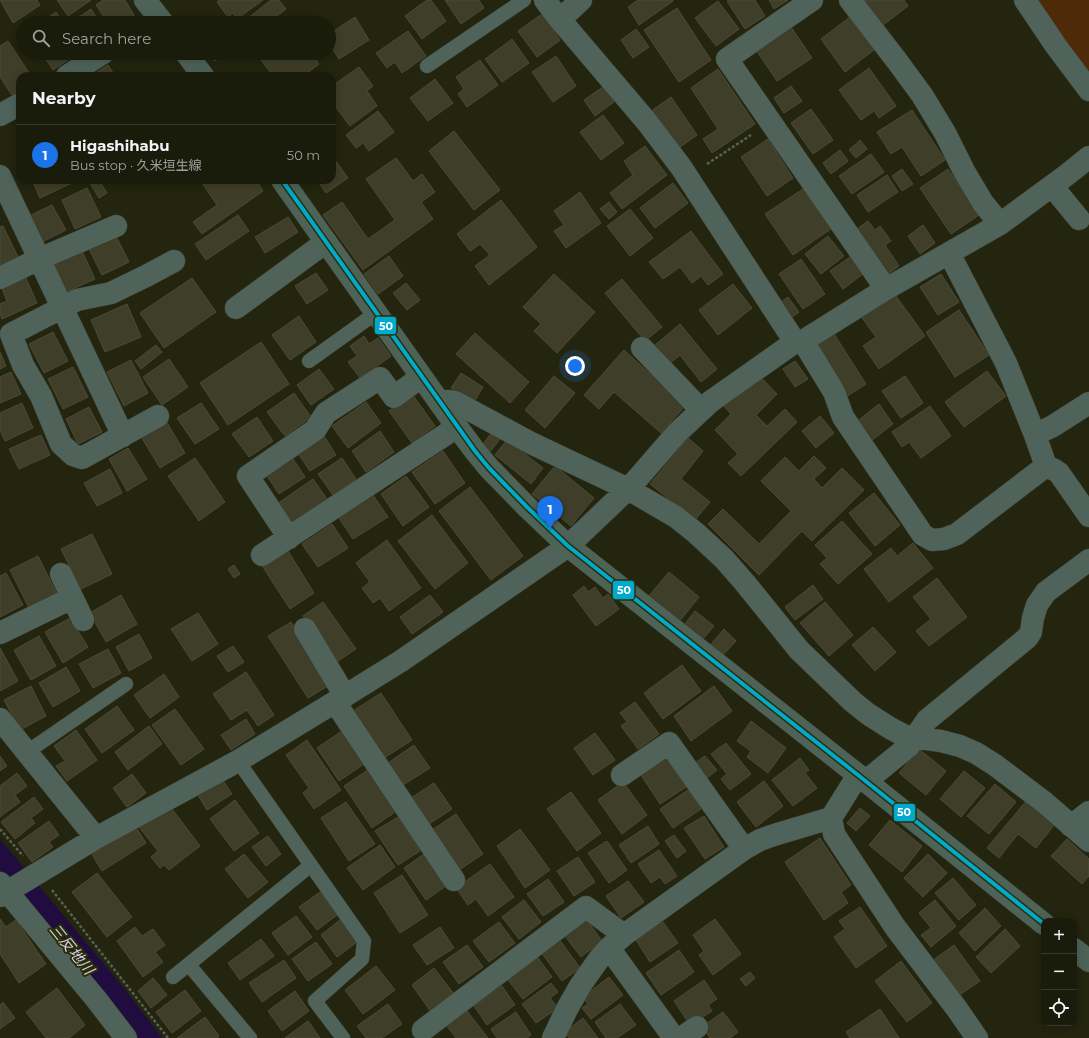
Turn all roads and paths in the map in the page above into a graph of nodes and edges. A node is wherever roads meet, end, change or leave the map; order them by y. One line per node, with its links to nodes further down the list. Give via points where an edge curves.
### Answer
1 (524, 0): 10 (lane)
2 (545, 0): 7 (street)
3 (581, 0): 7 (street, via 566,14)
4 (812, 0): 16 (street, via 727,59)
5 (850, 0): 23 (street, via 922,95 964,171)
6 (1025, 0): 13 (street)
7 (562, 22): 19 (street, via 647,122)
8 (92, 60): 11 (street)
9 (191, 60): 12 (main road)
10 (427, 66)
11 (73, 72)
12 (200, 72)
13 (1089, 90)
14 (16, 106): 15 (street)
15 (0, 115)
16 (770, 122): 19 (path); 30 (street)
17 (1089, 157): 21 (street)
18 (0, 176): 27 (street)
19 (687, 177): 34 (street)
20 (285, 184): 25 (main road)
21 (1052, 186): 22 (street); 23 (street)
22 (1079, 219)
23 (1000, 224): 26 (street)
24 (116, 226): 27 (street)
25 (326, 242): 32 (street); 33 (main road)
26 (949, 253): 30 (street); 43 (street, via 1006,363)
27 (39, 259): 29 (street); 31 (street)
28 (174, 261): 31 (street, via 112,293 77,300)
29 (0, 278)
30 (886, 289): 34 (street)
31 (62, 308): 44 (street); 44 (street, via 11,334 23,365 41,396 60,444 73,455 82,458)
32 (236, 308)
33 (376, 313): 36 (lane); 37 (main road)
34 (799, 342): 40 (street); 45 (street, via 834,392 843,417 918,527 932,540 957,534)
35 (642, 348): 40 (street)
36 (309, 361)
37 (421, 377): 39 (main road); 48 (street, via 394,397 380,378 326,413 314,430 248,476)
38 (1089, 402): 43 (street)
39 (440, 403): 42 (main road); 46 (street, via 447,400 455,402 531,443)
40 (701, 410): 46 (street, via 677,433)
41 (158, 416): 44 (street)
42 (457, 426): 48 (street); 49 (main road, via 489,468)
43 (1036, 435): 45 (street)
44 (122, 436)
45 (1046, 466): 47 (street, via 1059,473)
46 (628, 489): 49 (street); 60 (street, via 676,517 696,533 745,583 799,650 853,702 890,728)
47 (1089, 516)
48 (289, 538): 50 (street)
49 (568, 546): 58 (street, via 401,661); 64 (main road)
50 (262, 555)
51 (1089, 560): 60 (street, via 1046,592 1038,605 1027,638 927,720)
52 (61, 574): 53 (street)
53 (72, 598): 54 (street); 56 (street)
54 (82, 620)
55 (305, 629): 58 (street)
56 (0, 633)
57 (126, 684): 61 (lane)
58 (340, 699): 62 (street); 74 (street)
59 (0, 719): 61 (street)
60 (915, 738): 64 (street, via 909,746); 67 (street, via 941,741 976,753 1039,798)
61 (27, 752): 69 (street)
62 (238, 761): 69 (street); 72 (lane)
63 (622, 775): 71 (street, via 669,743)
64 (862, 778): 66 (street); 76 (main road)
65 (1089, 812): 67 (street)
66 (831, 818): 71 (street, via 774,835); 89 (street, via 834,834 895,927)
67 (1071, 826): 70 (street)
68 (0, 829): 73 (path)
69 (96, 838): 73 (street)
70 (1089, 841)
71 (744, 849): 77 (street)
72 (311, 865): 80 (lane); 86 (lane, via 364,941 362,959 315,1001)
73 (36, 874): 75 (street); 84 (path)
74 (454, 880)
75 (4, 890): 83 (street)
76 (1041, 922)
77 (616, 941): 82 (street, via 586,907); 87 (street, via 599,959 580,986); 88 (street)
78 (1077, 951): 79 (main road)
79 (1089, 961)
80 (189, 965): 81 (lane); 85 (lane)
81 (173, 977)
82 (422, 1029)
83 (126, 1038)
84 (168, 1038)
85 (250, 1038)
86 (343, 1038)
87 (553, 1038)
88 (674, 1038)
89 (977, 1038)

